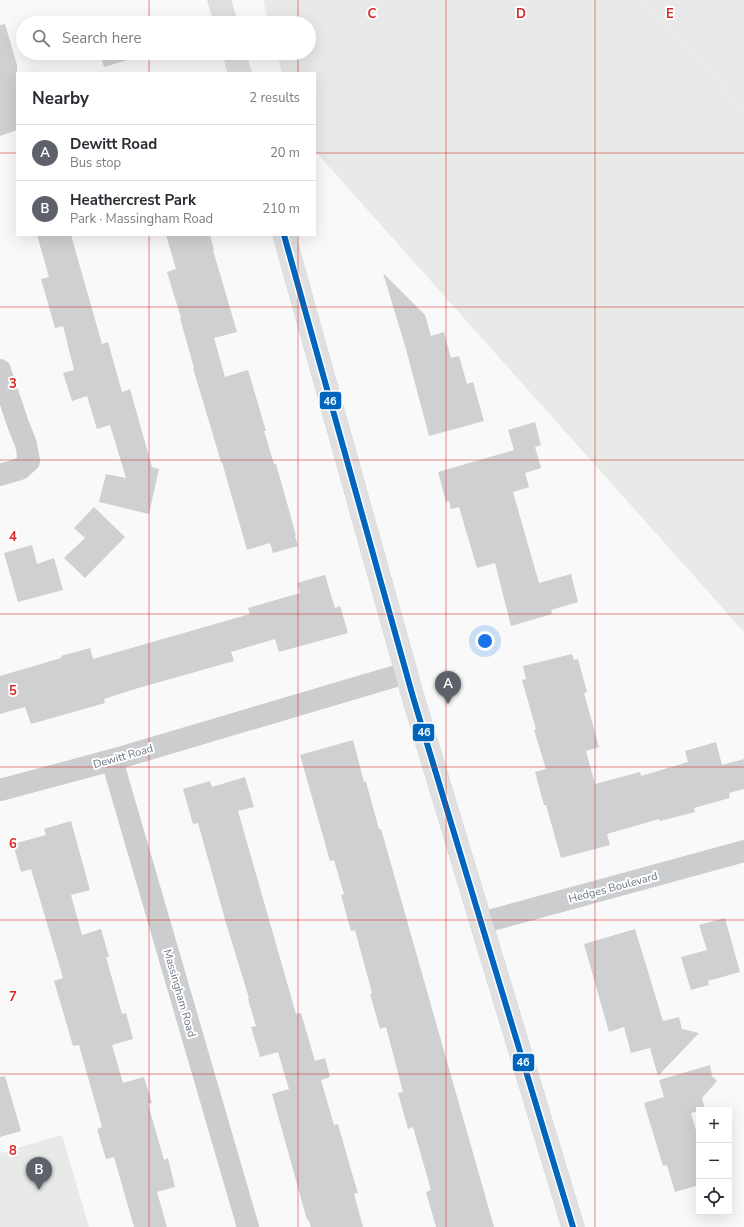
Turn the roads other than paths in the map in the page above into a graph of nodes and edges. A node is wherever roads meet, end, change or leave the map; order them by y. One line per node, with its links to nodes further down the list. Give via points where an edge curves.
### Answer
1 (219, 0): 2 (main road)
2 (224, 16)
3 (236, 60): 4 (main road)
4 (240, 72)
5 (284, 236): 8 (main road)
6 (0, 370): 7 (street, via 26,444 29,461 20,469)
7 (0, 475)
8 (406, 673): 9 (street, Dewitt Road); 12 (main road)
9 (112, 760): 10 (street, Dewitt Road); 13 (street, Massingham Road)
10 (0, 790)
11 (744, 851): 12 (street, Hedges Boulevard)
12 (481, 923): 14 (main road)
13 (248, 1227)
14 (573, 1227)

